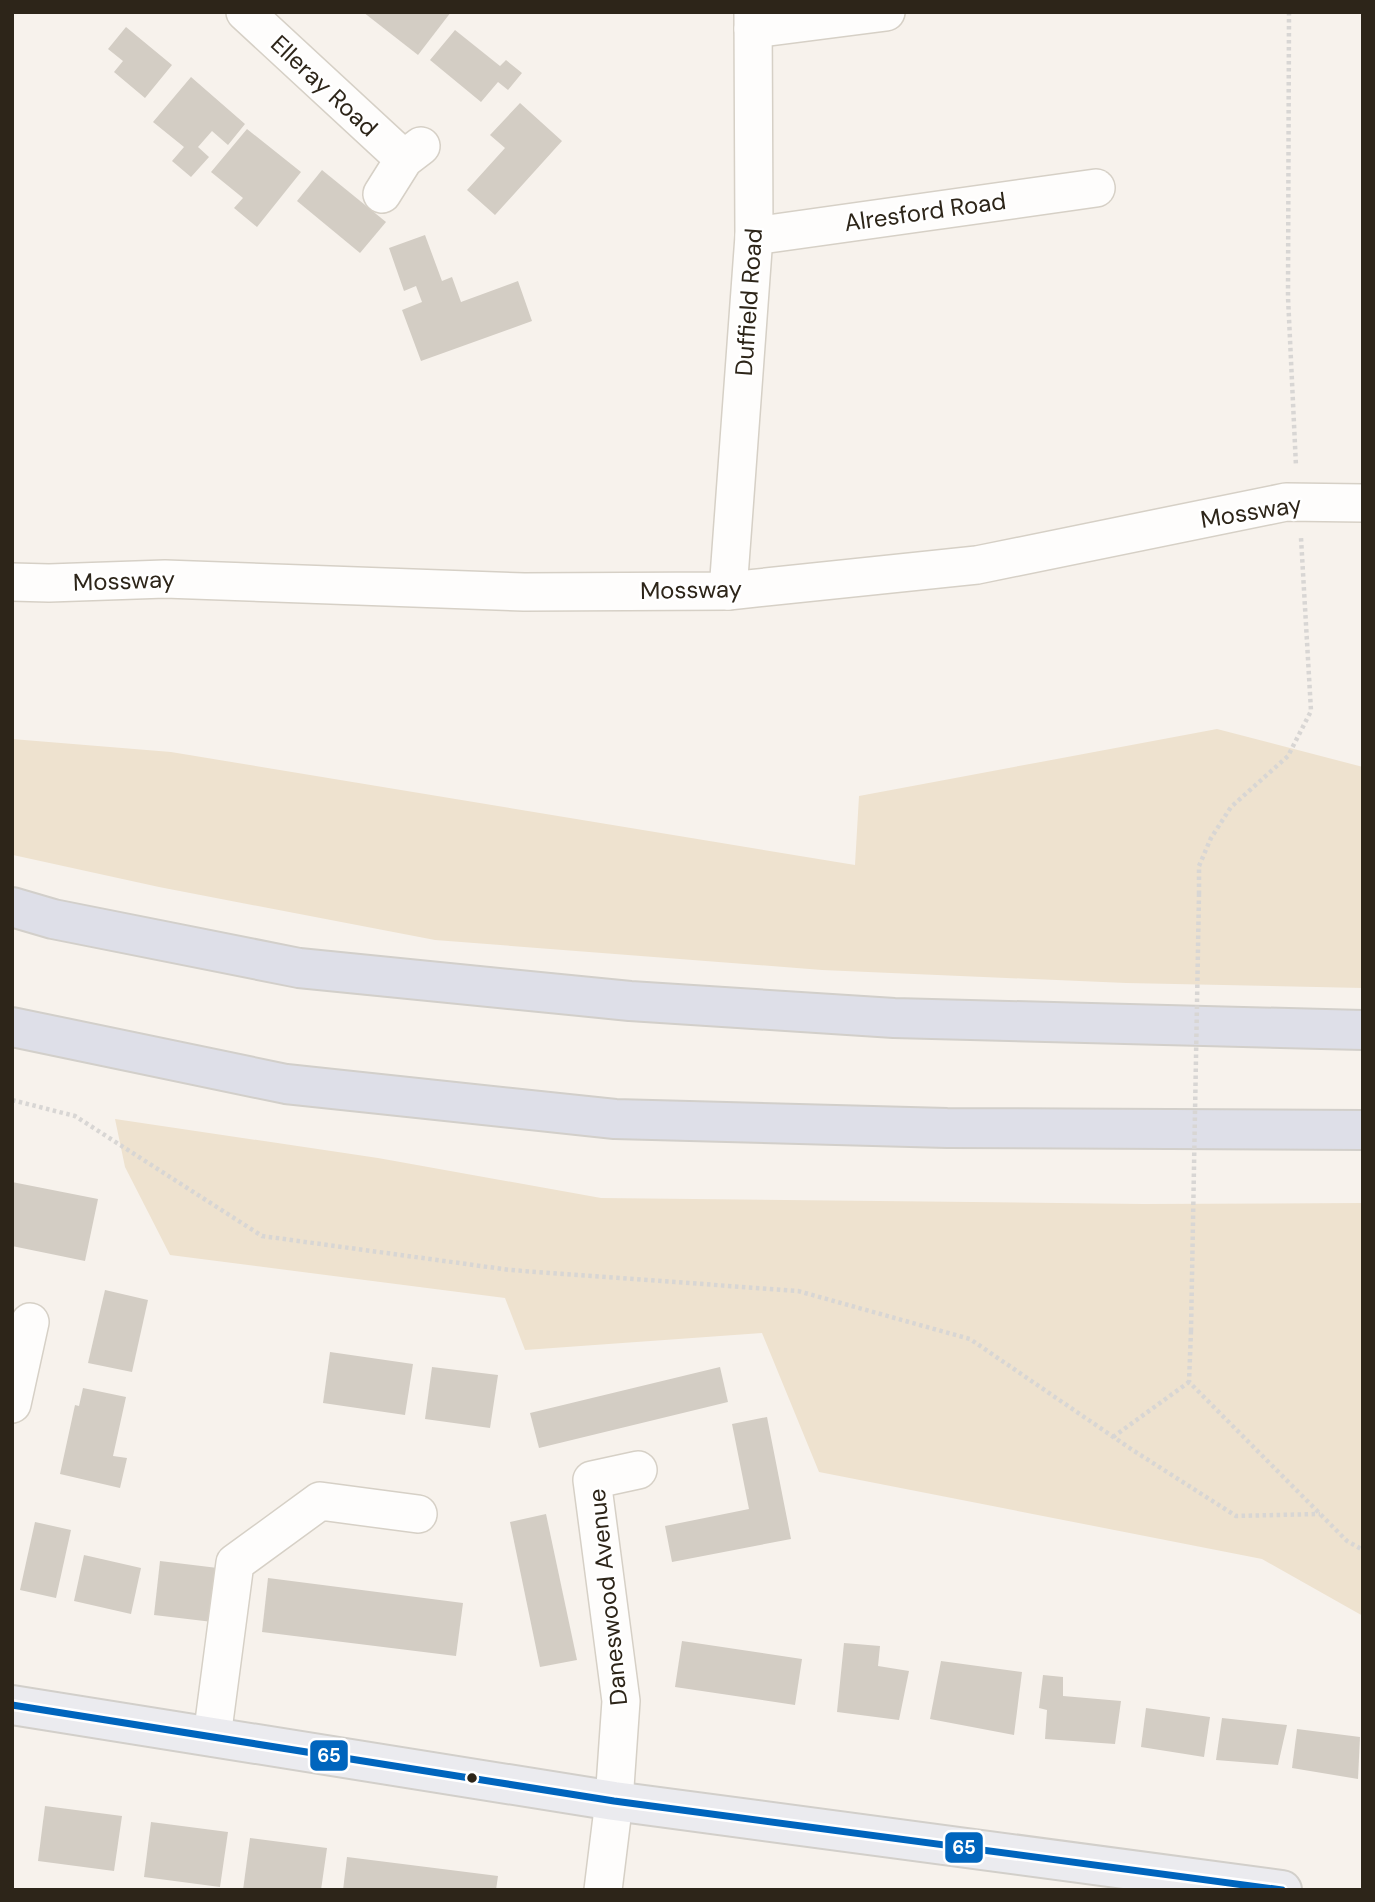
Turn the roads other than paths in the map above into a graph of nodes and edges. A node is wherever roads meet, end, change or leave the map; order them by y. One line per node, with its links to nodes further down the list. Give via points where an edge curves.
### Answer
1 (245, 12): 5 (street, Elleray Road, via 412,153)
2 (886, 12): 3 (street)
3 (753, 21): 6 (street, Duffield Road)
4 (1096, 188): 6 (street, Alresford Road)
5 (382, 194)
6 (754, 236): 9 (street, Duffield Road)
7 (1363, 503): 9 (street, Mossway, via 1286,502 976,565)
8 (12, 582): 9 (street, Mossway, via 165,579 524,592)
9 (728, 592)
10 (12, 907): 12 (highway, via 299,968 630,1001 894,1018)
11 (12, 1027): 13 (highway, via 286,1084 615,1119 947,1128)
12 (1363, 1030)
13 (1363, 1130)
14 (30, 1322): 15 (street)
15 (12, 1404)
16 (638, 1470): 20 (street, Daneswood Avenue, via 592,1480 621,1702)
17 (418, 1514): 19 (street, via 320,1501 235,1563)
18 (12, 1705): 19 (main road)
19 (212, 1737): 20 (main road)
20 (614, 1801): 21 (main road); 22 (street)
21 (1260, 1888)
22 (603, 1890)

